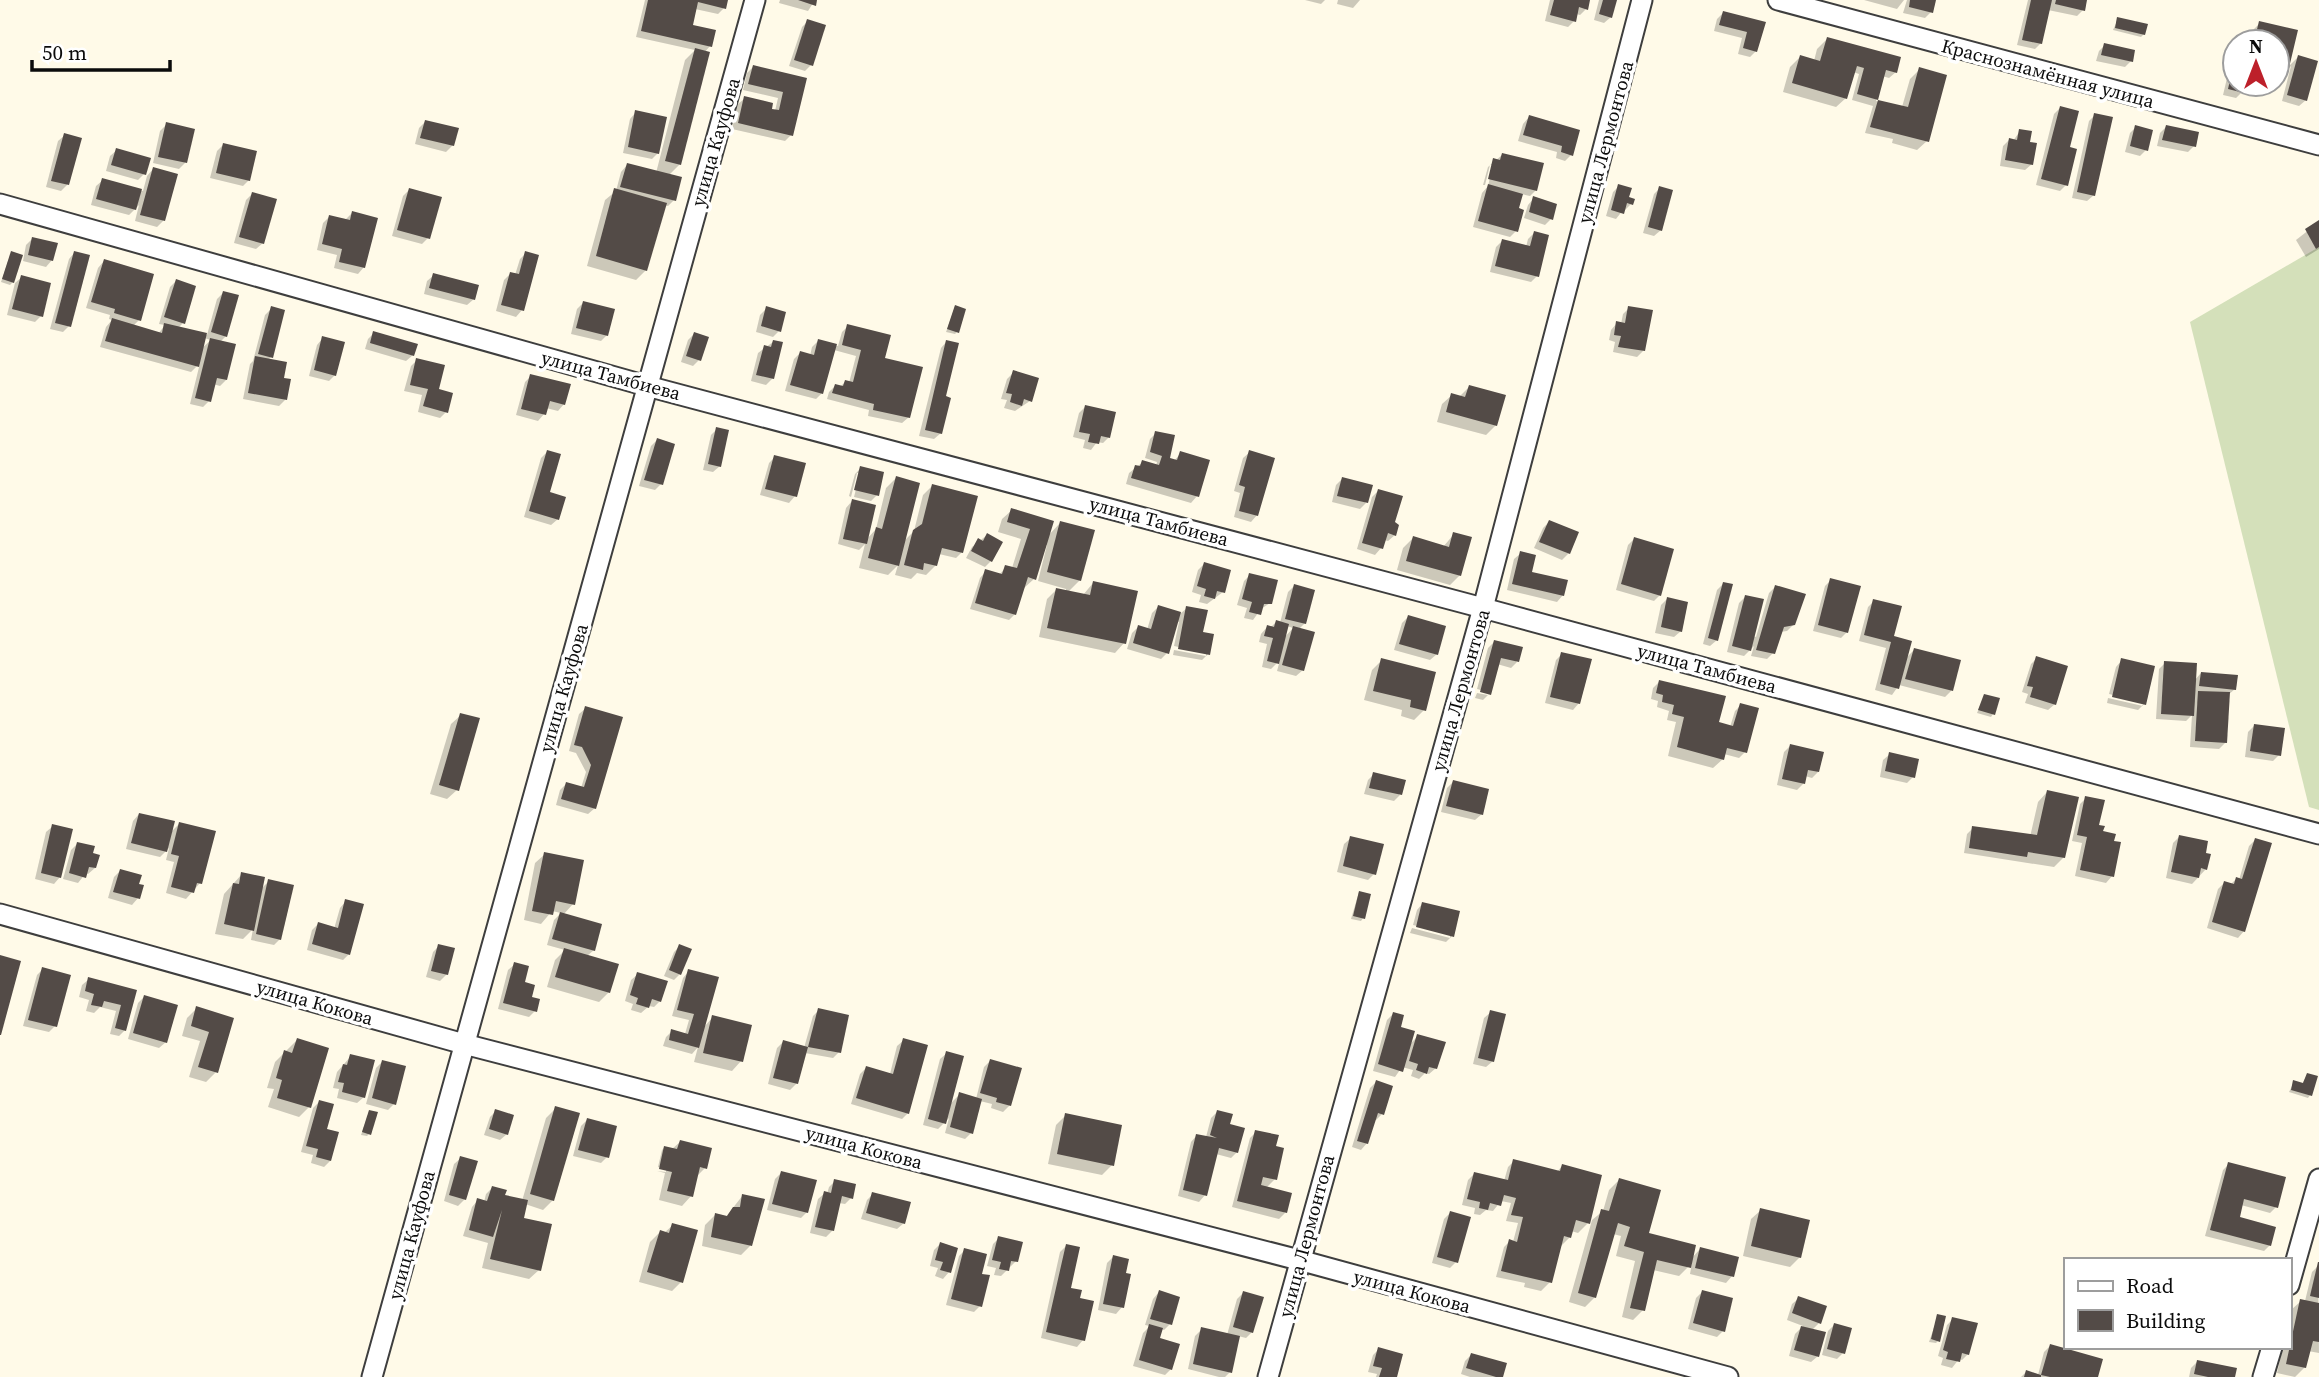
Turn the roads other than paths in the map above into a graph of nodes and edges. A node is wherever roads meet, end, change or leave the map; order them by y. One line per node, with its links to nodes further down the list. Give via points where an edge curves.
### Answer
1 (755, 0): 6 (street, улица Кауфова)
2 (1642, 0): 7 (street, улица Лермонтова)
3 (1778, 0): 4 (street, Краснознамённая улица)
4 (2319, 145)
5 (0, 204): 6 (street, улица Тамбиева)
6 (648, 386): 7 (street, улица Тамбиева); 10 (street, улица Кауфова)
7 (1483, 608): 8 (street, улица Тамбиева); 12 (street, улица Лермонтова)
8 (2319, 834)
9 (0, 914): 10 (street, улица Кокова)
10 (464, 1044): 12 (street, улица Кокова); 15 (street, улица Кауфова)
11 (2319, 1179): 13 (street)
12 (1299, 1260): 16 (street, улица Лермонтова); 17 (street, улица Кокова)
13 (2291, 1278)
14 (2271, 1349): 18 (street)
15 (372, 1377)
16 (1268, 1377)
17 (1728, 1377)
18 (2263, 1377)

